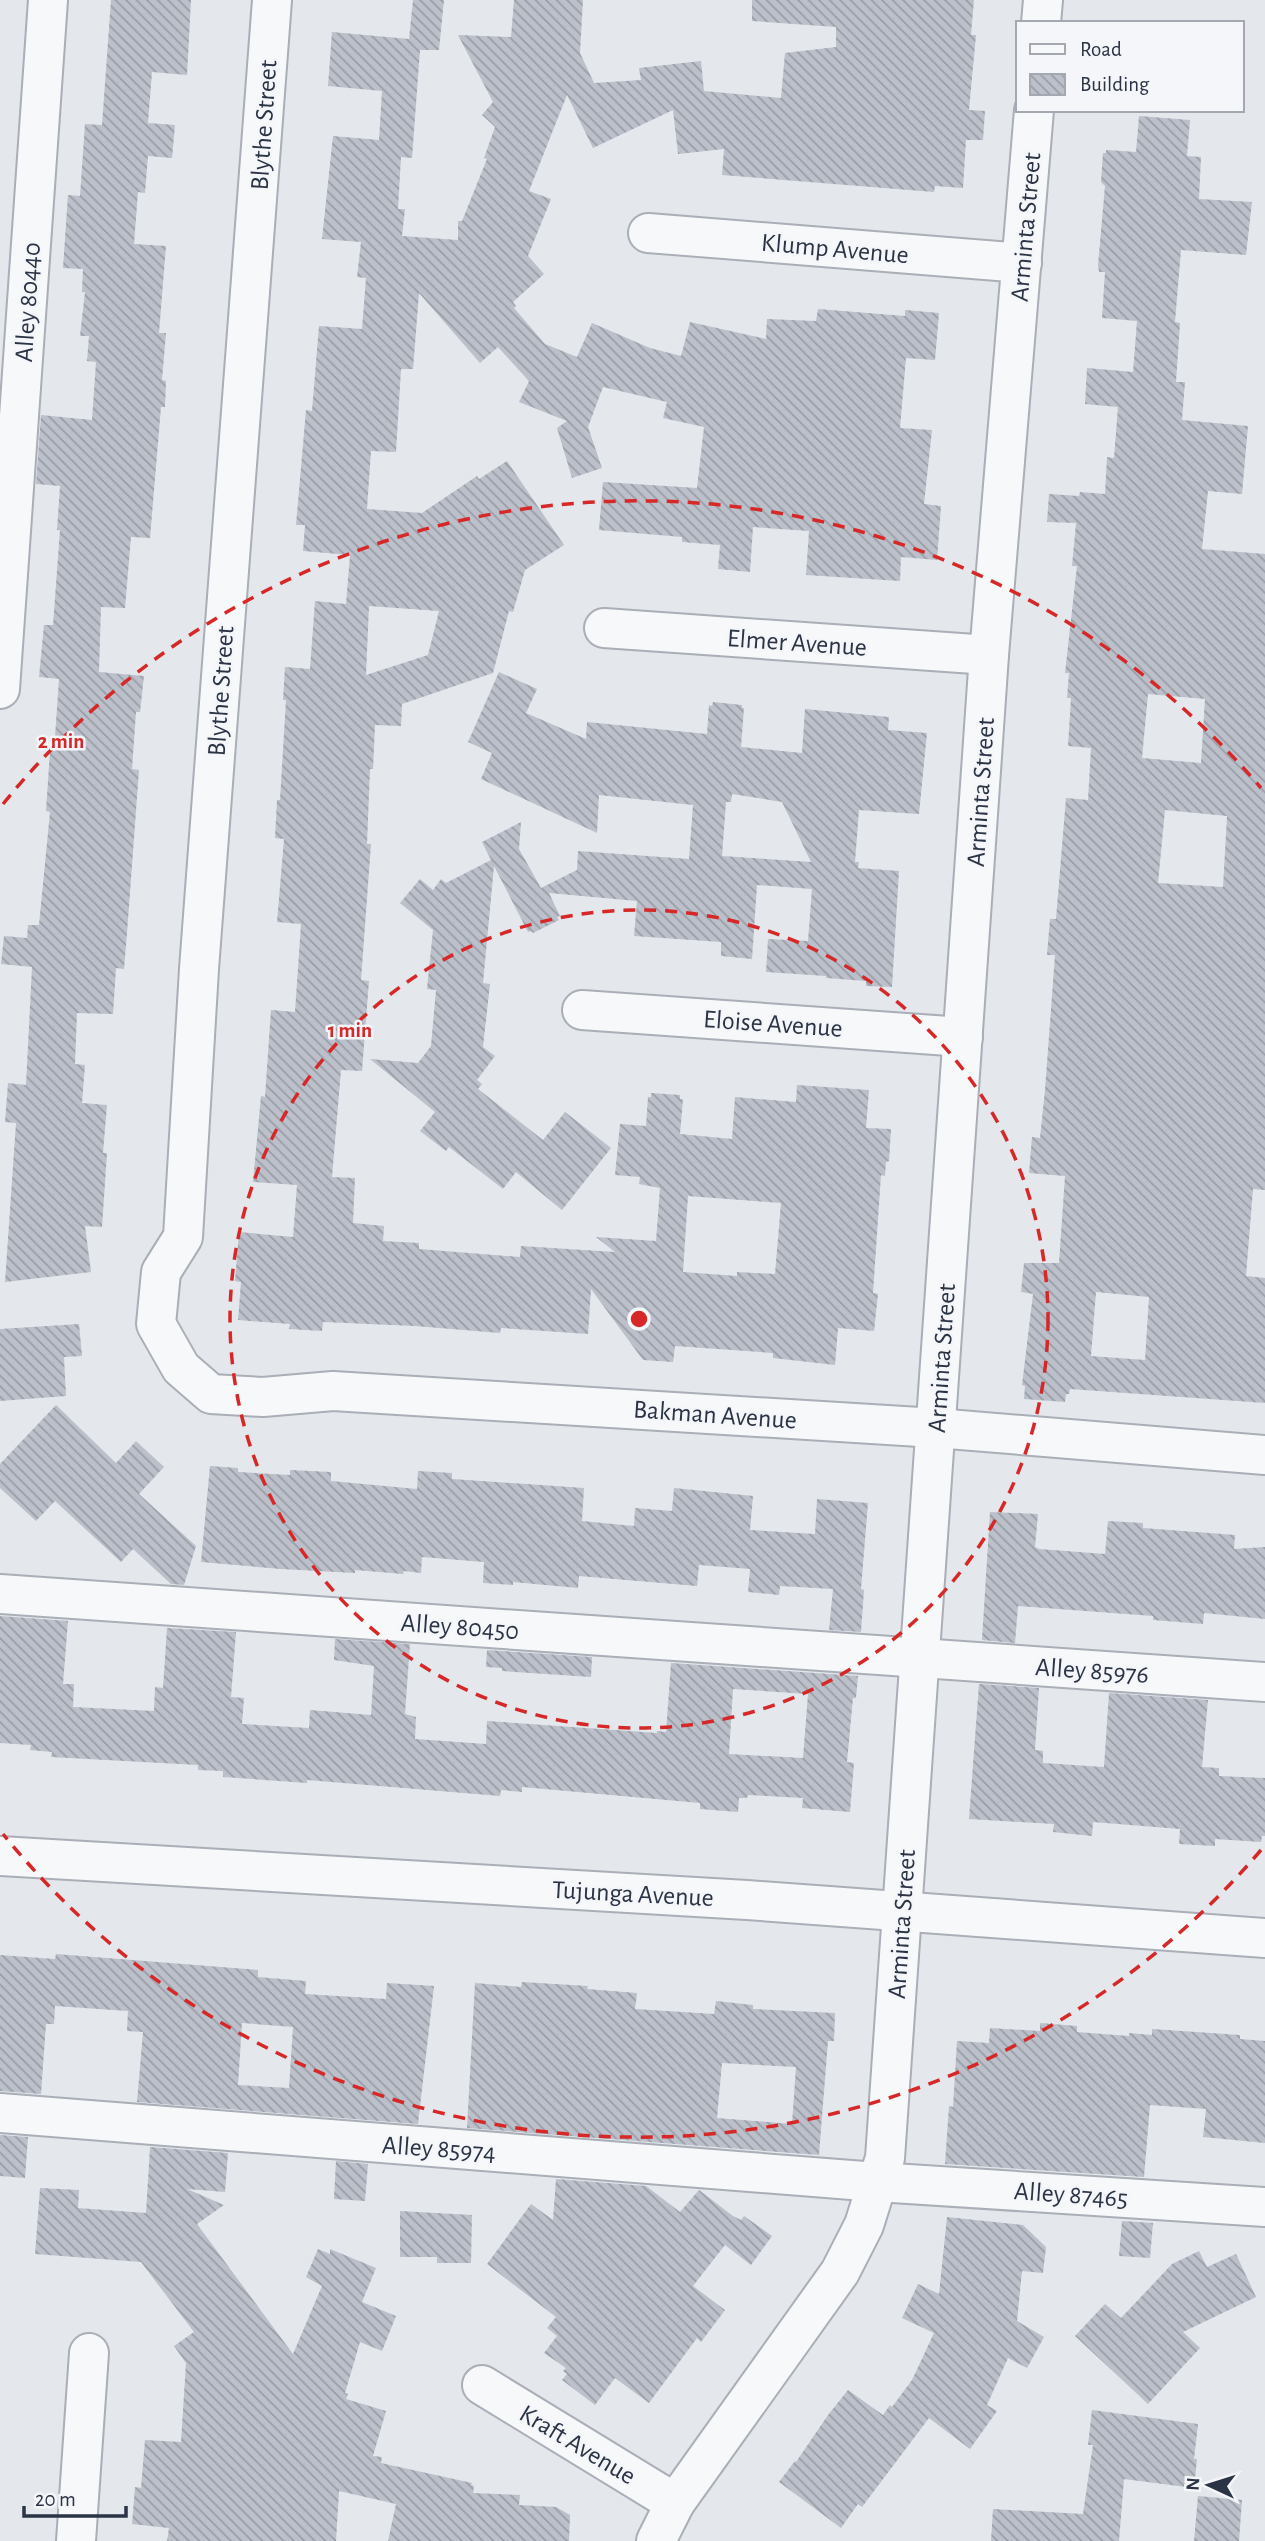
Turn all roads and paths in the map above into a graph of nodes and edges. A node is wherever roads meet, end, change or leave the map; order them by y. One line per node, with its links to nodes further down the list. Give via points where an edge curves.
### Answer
1 (48, 0): 10 (street, Alley 80440)
2 (272, 0): 13 (street, Blythe Street, via 183,1237 161,1272 156,1324)
3 (1043, 0): 4 (street)
4 (1041, 21)
5 (1034, 112): 7 (street, Arminta Street)
6 (648, 233): 7 (street, Klump Avenue)
7 (1022, 263): 9 (street, Arminta Street)
8 (604, 628): 9 (street, Elmer Avenue)
9 (989, 655): 12 (street, Arminta Street)
10 (0, 689)
11 (582, 1010): 12 (street, Eloise Avenue)
12 (963, 1037): 14 (street, Arminta Street)
13 (181, 1368): 14 (street, Bakman Avenue, via 212,1394 263,1398 333,1391)
14 (936, 1428): 15 (street, Bakman Avenue); 17 (street, Arminta Street)
15 (1261, 1455)
16 (0, 1594): 17 (street, Alley 80450)
17 (920, 1658): 18 (street, Alley 85976); 20 (street, Arminta Street)
18 (1265, 1682)
19 (0, 1856): 20 (street, Tujunga Avenue)
20 (902, 1910): 21 (street, Tujunga Avenue); 23 (street, Arminta Street, via 885,2158)
21 (1265, 1938)
22 (0, 2113): 23 (street, Alley 85974)
23 (877, 2182): 24 (street, Alley 87465); 27 (street, Arminta Street, via 864,2225 841,2272)
24 (1265, 2207)
25 (89, 2353): 28 (street)
26 (482, 2385): 27 (street, Kraft Avenue)
27 (675, 2502): 29 (street, Arminta Street)
28 (76, 2541)
29 (656, 2541)

